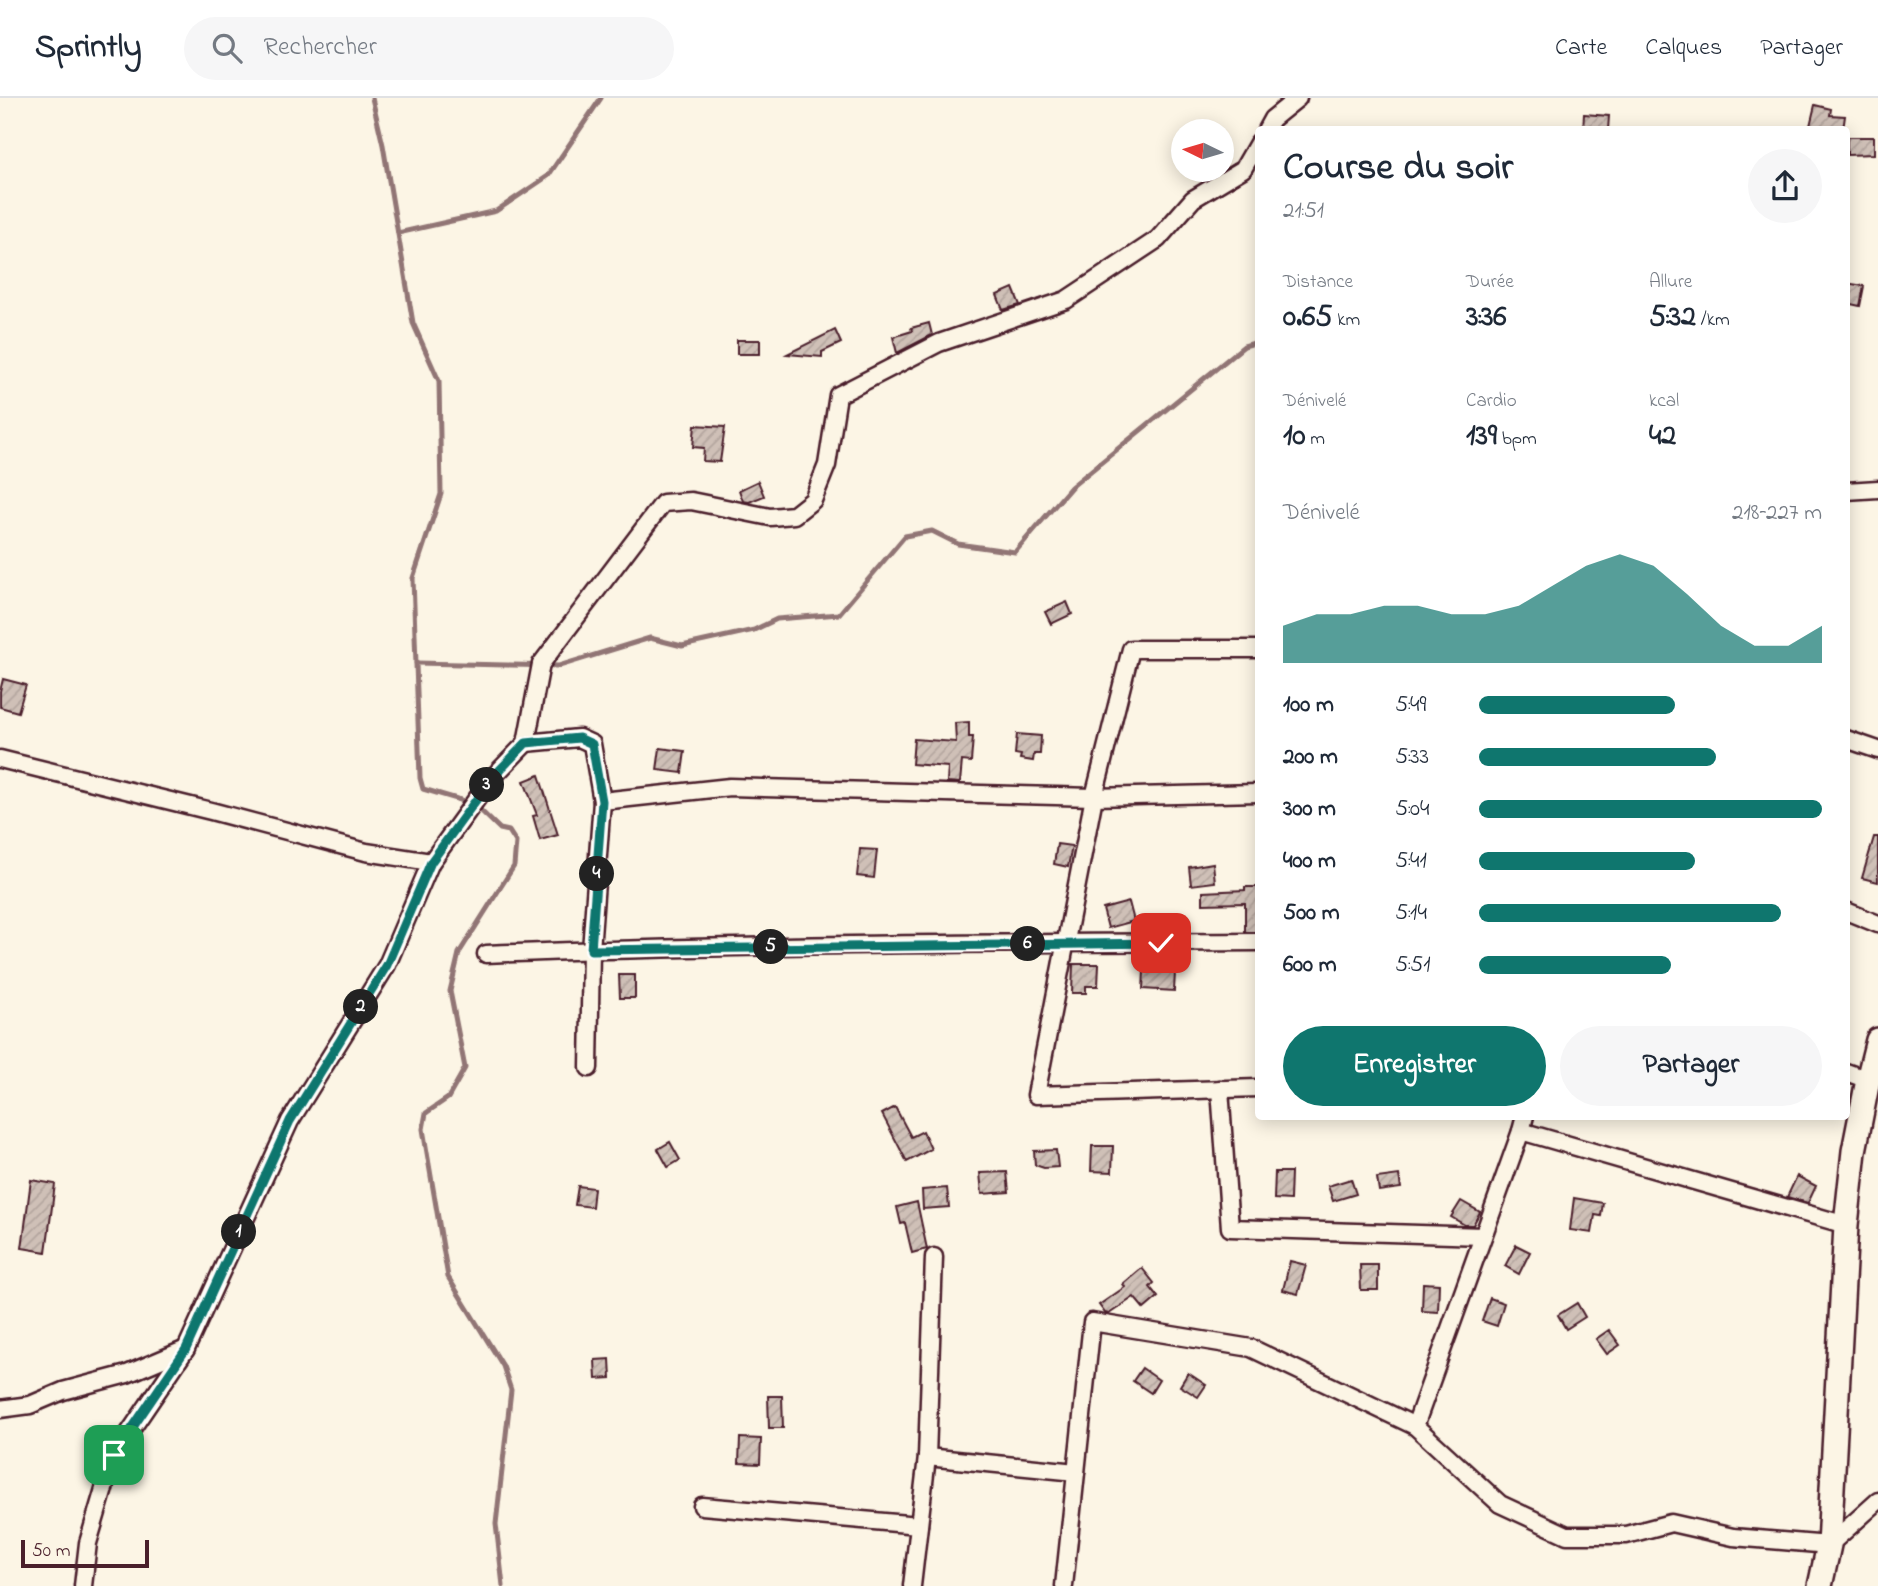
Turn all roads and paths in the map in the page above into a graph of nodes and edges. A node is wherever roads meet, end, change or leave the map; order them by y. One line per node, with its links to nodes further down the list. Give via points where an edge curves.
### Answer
1 (1298, 98): 2 (street)
2 (1268, 126)
3 (1255, 148): 8 (street, via 1243,169 1193,200 1158,239 1066,300 939,342 838,395 827,466 813,500 794,515 769,517 691,500 663,503 541,664)
4 (1878, 489): 5 (street)
5 (1850, 491)
6 (1255, 649): 12 (street, via 1131,649)
7 (1850, 740): 9 (street)
8 (526, 743): 13 (street, via 579,738 592,744); 14 (street, via 492,778)
9 (1878, 750)
10 (0, 759): 14 (street, via 366,852)
11 (1255, 793): 12 (street)
12 (1094, 797): 13 (street, via 730,787); 18 (street)
13 (602, 801): 19 (street)
14 (431, 862): 30 (street, via 387,965 290,1121)
15 (1850, 913): 16 (street)
16 (1878, 924)
17 (1255, 942): 18 (street)
18 (1065, 943): 19 (street); 25 (street, via 1036,1095)
19 (591, 950): 20 (street); 22 (street)
20 (486, 954)
21 (1878, 1040): 23 (street)
22 (589, 1068)
23 (1857, 1076): 27 (street)
24 (1255, 1088): 25 (street)
25 (1220, 1089): 28 (street, via 1230,1228)
26 (1523, 1124): 27 (street); 28 (street)
27 (1846, 1225): 38 (street)
28 (1483, 1236): 32 (street)
29 (934, 1257): 33 (street)
30 (186, 1349): 31 (street, via 127,1374 30,1405); 39 (street, via 114,1455 88,1543)
31 (0, 1409)
32 (1415, 1426): 34 (street, via 1251,1348 1092,1322); 38 (street, via 1500,1504 1567,1535 1626,1535 1671,1523 1733,1537)
33 (927, 1457): 34 (street); 37 (street)
34 (1076, 1472): 41 (street)
35 (1878, 1502): 38 (street)
36 (702, 1506): 37 (street)
37 (919, 1525): 40 (street)
38 (1829, 1545): 42 (street)
39 (83, 1586)
40 (912, 1586)
41 (1064, 1586)
42 (1820, 1586)

